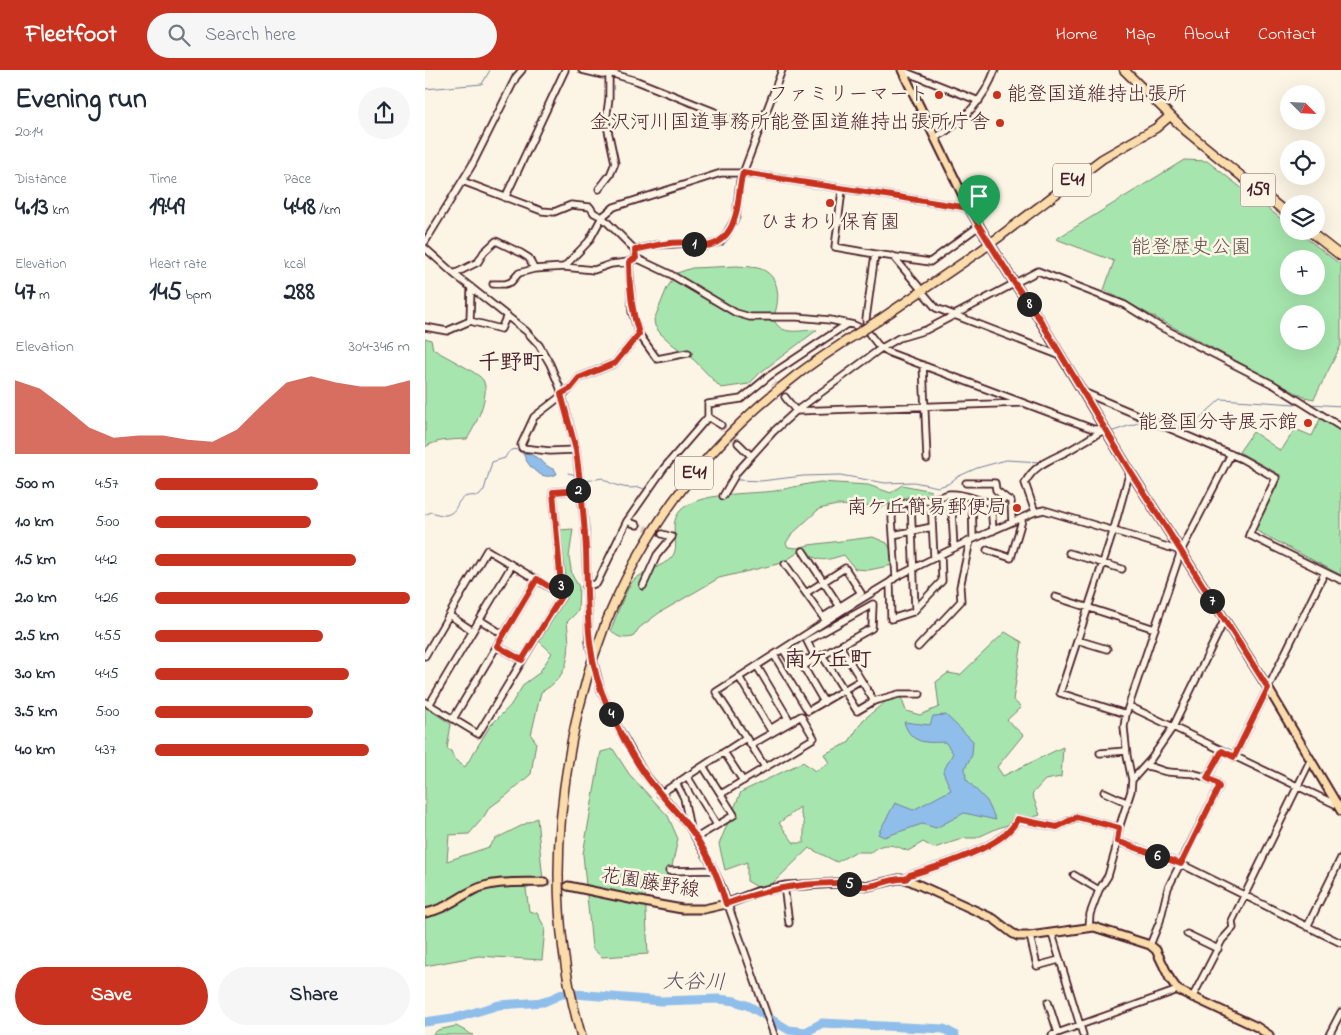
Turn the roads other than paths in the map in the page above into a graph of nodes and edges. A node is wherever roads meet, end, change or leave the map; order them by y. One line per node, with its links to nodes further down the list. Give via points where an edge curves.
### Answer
1 (522, 70): 15 (street)
2 (565, 70): 18 (street)
3 (583, 70): 9 (street, via 603,75)
4 (600, 70): 9 (street)
5 (782, 70): 12 (street)
6 (995, 70): 10 (street)
7 (1124, 70): 11 (highway, 159)
8 (903, 71): 10 (street); 13 (main road)
9 (609, 73): 12 (street); 16 (street, via 606,121 615,163)
10 (979, 101): 13 (street, via 956,124)
11 (1170, 116): 20 (highway, 159); 206 (highway, E41, bridge, via 1156,128 1102,159 980,251 799,373 733,430 696,470 651,533 624,582 590,667 563,785 558,858 560,925 568,982)
12 (760, 130): 14 (street)
13 (935, 138): 19 (main road)
14 (743, 173): 17 (street); 21 (street, via 721,173 681,185 614,207); 26 (street, via 735,217 719,242 706,246 690,243 655,245)
15 (463, 180): 18 (street); 24 (street)
16 (599, 189)
17 (842, 190): 19 (street); 27 (street, via 835,247)
18 (505, 198): 21 (street, via 543,211 554,212 571,205 590,207)
19 (969, 208): 22 (main road)
20 (1280, 208)
21 (602, 217): 26 (street); 32 (street, via 589,242)
22 (979, 226): 28 (street, via 931,262); 36 (main road)
23 (1321, 240): 29 (highway)
24 (425, 242)
25 (425, 248): 34 (street)
26 (635, 250): 30 (street)
27 (875, 254): 28 (street); 45 (street)
28 (893, 256): 38 (street)
29 (1341, 256)
30 (636, 258): 31 (street); 43 (street, via 750,318 797,317)
31 (629, 262): 32 (street, via 594,270); 46 (street, via 632,312)
32 (564, 267): 33 (street)
33 (534, 269): 34 (street, via 529,258 496,241 478,262); 35 (street, via 519,274 511,282)
34 (454, 274): 37 (street)
35 (493, 284)
36 (1015, 284): 41 (street); 49 (main road); 61 (street, via 1038,271 1125,305 1274,385)
37 (471, 287): 40 (street); 42 (street)
38 (919, 287)
39 (925, 295): 41 (street, via 936,308)
40 (507, 314): 42 (street, via 501,329); 54 (street, via 539,346)
41 (954, 315): 47 (street); 49 (street)
42 (470, 321): 44 (street, via 447,331)
43 (847, 324): 45 (street); 51 (street)
44 (425, 327)
45 (867, 331): 47 (street)
46 (639, 334): 48 (street, via 657,359); 54 (street, via 615,363 579,378)
47 (882, 348): 50 (street); 58 (street)
48 (688, 352)
49 (1061, 356): 53 (main road)
50 (923, 364): 56 (street); 57 (street)
51 (769, 376): 52 (street); 59 (street, via 741,399 708,404)
52 (773, 383)
53 (1083, 392): 62 (main road); 65 (street)
54 (561, 394): 64 (street); 64 (street, via 534,417 522,448)
55 (785, 397): 58 (street)
56 (1025, 403): 57 (street); 62 (street)
57 (925, 407): 58 (street); 67 (street)
58 (796, 411): 66 (street)
59 (708, 418): 60 (street); 80 (street, via 664,468)
60 (721, 425)
61 (1341, 427)
62 (1107, 432): 68 (main road); 78 (street, via 1045,462 1029,474 1025,482)
63 (738, 443): 66 (street)
64 (576, 450): 70 (street)
65 (1231, 454): 93 (street); 102 (street, via 1276,478 1249,535)
66 (751, 456): 72 (street)
67 (927, 460)
68 (1130, 471): 86 (street); 93 (main road)
69 (966, 484): 74 (street, via 995,483 997,490)
70 (581, 490): 109 (street); 111 (street, via 553,492)
71 (951, 494): 73 (street); 75 (street); 90 (street)
72 (723, 496)
73 (972, 498): 77 (street); 89 (street)
74 (1006, 498): 77 (street); 81 (street, via 1011,501)
75 (931, 500): 76 (street); 83 (street)
76 (911, 501): 85 (street); 88 (street, via 893,506)
77 (991, 502): 84 (street)
78 (1035, 512): 79 (street); 86 (street, via 1044,510)
79 (1023, 517): 81 (street); 91 (street, via 1011,558)
80 (627, 521): 82 (street); 109 (street, via 597,583)
81 (1012, 522): 84 (street)
82 (637, 525)
83 (932, 527): 85 (street); 96 (street)
84 (993, 531): 89 (street)
85 (911, 532): 88 (street); 100 (street)
86 (1113, 532): 93 (street); 97 (street)
87 (662, 534): 108 (street, via 672,536 657,555)
88 (893, 535): 103 (street)
89 (971, 540): 90 (street); 126 (street, via 960,587 961,601)
90 (953, 548): 95 (street)
91 (987, 550)
92 (803, 551): 106 (street)
93 (1181, 551): 119 (main road); 120 (street)
94 (1069, 553): 97 (street)
95 (941, 554): 96 (street); 115 (street, via 943,581)
96 (933, 558): 100 (street)
97 (1102, 563): 101 (street); 114 (street)
98 (785, 564): 110 (street)
99 (512, 565): 104 (street); 116 (street, via 487,550); 118 (street)
100 (913, 569): 103 (street); 115 (street)
101 (1122, 569)
102 (1325, 572): 105 (street); 138 (street)
103 (896, 577): 107 (street)
104 (537, 579): 111 (street); 122 (street)
105 (1341, 580)
106 (823, 582): 110 (street); 113 (street); 113 (street, via 845,568 861,593)
107 (890, 582): 115 (street, via 891,619); 117 (street)
108 (643, 586)
109 (586, 587): 166 (street, via 589,643 601,691 630,750)
110 (806, 593): 117 (street)
111 (562, 595): 133 (street)
112 (1055, 597): 114 (street)
113 (840, 606): 117 (street)
114 (1088, 608): 120 (street); 123 (street)
115 (915, 610)
116 (449, 615): 121 (street); 130 (street)
117 (825, 619): 127 (street)
118 (480, 620): 121 (street); 122 (street)
119 (1224, 621): 138 (main road); 147 (street)
120 (1155, 629): 144 (street)
121 (473, 631): 143 (street)
122 (504, 635): 124 (street)
123 (1077, 640): 128 (street); 145 (street, via 1060,693)
124 (497, 646): 133 (street); 146 (street)
125 (840, 646): 131 (street); 131 (street, via 872,628 873,604 807,641); 137 (street)
126 (918, 647)
127 (783, 649): 129 (street); 132 (street, via 789,658)
128 (1107, 649)
129 (774, 655): 134 (street); 142 (street, via 808,711)
130 (425, 656)
131 (819, 657): 132 (street); 135 (street); 139 (street)
132 (799, 659): 135 (street)
133 (522, 660): 146 (street, via 478,734)
134 (757, 666): 136 (street); 136 (street, via 787,718 782,722 770,729)
135 (803, 666): 142 (street)
136 (739, 678): 148 (street, via 716,692)
137 (861, 680): 139 (street); 141 (street)
138 (1268, 688): 154 (street); 155 (main road)
139 (844, 690): 141 (street, via 857,711); 142 (street)
140 (920, 694): 141 (street, via 899,694)
141 (874, 701)
142 (824, 702)
143 (427, 704): 146 (street)
144 (1129, 706): 145 (street); 147 (street)
145 (1126, 714): 150 (street)
146 (453, 719)
147 (1173, 727): 151 (street); 157 (street)
148 (746, 738): 149 (street); 152 (street)
149 (751, 745): 158 (street); 158 (street, via 801,716 814,738)
150 (1127, 751): 153 (street); 161 (street)
151 (1222, 751): 154 (street); 160 (street)
152 (725, 752): 156 (street); 162 (street)
153 (1100, 752)
154 (1234, 757): 164 (street)
155 (1311, 760): 164 (street); 169 (main road)
156 (703, 766): 159 (street); 167 (street)
157 (1145, 766): 160 (street, via 1168,772 1195,773); 161 (street)
158 (765, 767): 162 (street)
159 (687, 776): 163 (street); 170 (street)
160 (1207, 778): 176 (street, via 1219,787)
161 (1132, 780): 168 (street)
162 (743, 781): 167 (street)
163 (676, 783): 166 (street); 172 (street, via 684,798)
164 (1298, 787): 169 (street); 185 (street)
165 (1104, 792): 168 (street)
166 (660, 794): 172 (street)
167 (721, 794): 170 (street, via 734,815)
168 (1128, 803): 171 (street)
169 (1340, 808)
170 (717, 825): 173 (street)
171 (1119, 828): 174 (street); 180 (street, via 1077,817 1057,827 1017,819 1013,829 970,855)
172 (690, 830): 173 (street)
173 (696, 838): 177 (street)
174 (1117, 841): 176 (street); 184 (street, via 1108,876)
175 (1341, 858): 189 (street)
176 (1181, 864): 185 (street); 195 (street, via 1168,888)
177 (714, 870): 178 (street); 186 (street)
178 (669, 872)
179 (1074, 876): 184 (street)
180 (906, 879): 183 (main road, 花園藤野線, via 869,886 837,882); 193 (main road, via 994,919 1012,933)
181 (544, 882): 187 (main road, via 490,884 435,912)
182 (568, 886): 186 (main road, 花園藤野線, via 682,909)
183 (784, 886): 186 (main road, 花園藤野線); 188 (street)
184 (1099, 890): 190 (street)
185 (1245, 895): 189 (street); 196 (street, via 1232,920 1233,928)
186 (726, 904): 203 (street)
187 (425, 913)
188 (789, 923)
189 (1307, 926): 194 (street)
190 (1089, 927): 191 (main road); 195 (main road)
191 (1052, 934): 193 (main road); 197 (street)
192 (1187, 934): 196 (street)
193 (1030, 936): 197 (street, via 1037,966)
194 (1341, 943)
195 (1150, 945): 198 (main road)
196 (1218, 949): 199 (street)
197 (1059, 960): 202 (street)
198 (1178, 990): 199 (main road); 202 (street)
199 (1192, 998): 205 (main road)
200 (1048, 1002): 204 (street)
201 (1341, 1012): 208 (street)
202 (1080, 1025): 204 (street); 207 (street)
203 (773, 1032)
204 (1055, 1034)
205 (1266, 1034)
206 (581, 1035)
207 (1083, 1035)
208 (1329, 1035)

